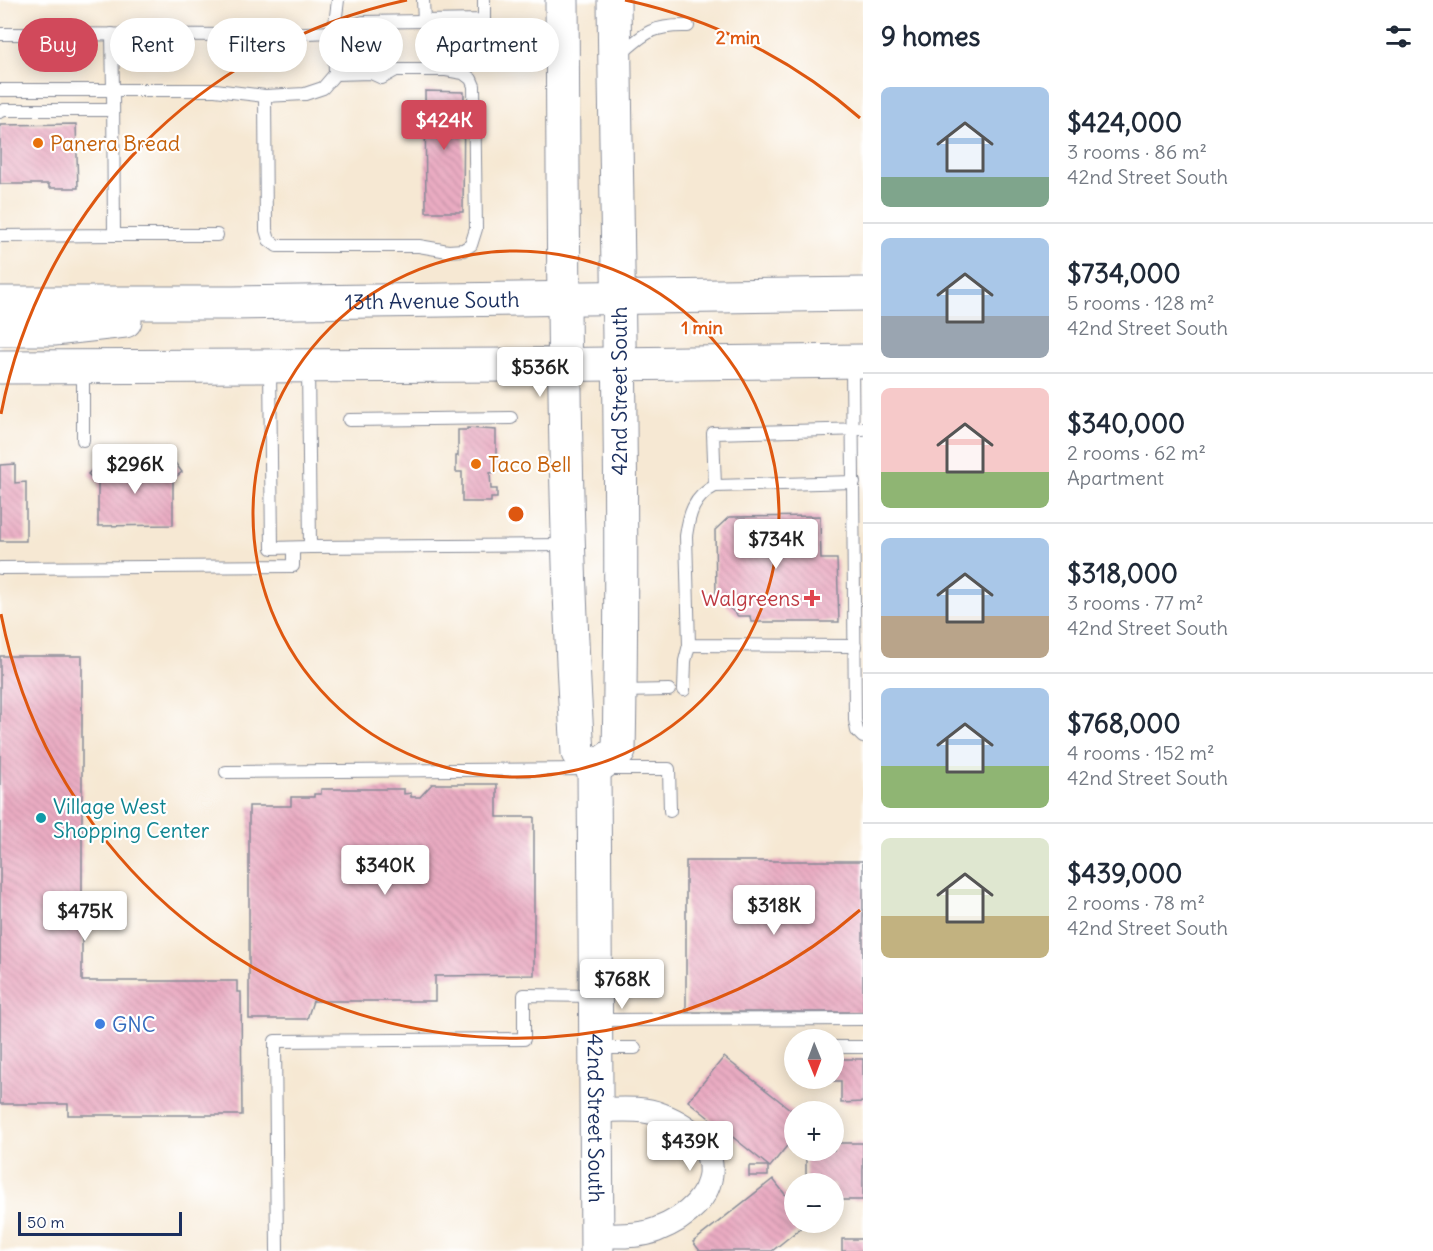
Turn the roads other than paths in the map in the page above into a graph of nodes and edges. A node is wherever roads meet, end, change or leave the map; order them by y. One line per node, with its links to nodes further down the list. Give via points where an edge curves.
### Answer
1 (338, 0): 6 (lane)
2 (423, 0): 7 (lane)
3 (484, 0): 8 (lane)
4 (562, 0): 27 (main road)
5 (614, 0): 14 (main road, 42nd Street South)
6 (336, 18)
7 (424, 18)
8 (484, 18)
9 (688, 26): 14 (lane, via 659,27 640,36)
10 (319, 32): 13 (lane)
11 (0, 34): 12 (lane)
12 (110, 34)
13 (195, 34)
14 (615, 60): 26 (main road, 42nd Street South)
15 (113, 72): 18 (lane)
16 (335, 74): 19 (lane, via 323,88 305,94); 19 (lane, via 371,73 382,78 396,70 421,69 463,73 471,79 476,229 471,245 463,250 418,246 277,246 269,240 266,230)
17 (0, 90): 18 (lane)
18 (113, 90): 19 (lane, via 215,90); 20 (lane)
19 (265, 96)
20 (113, 110): 21 (lane); 22 (lane)
21 (0, 112)
22 (114, 235): 23 (lane); 24 (lane)
23 (217, 235)
24 (0, 236)
25 (863, 294): 26 (main road, 13th Avenue South)
26 (618, 297): 27 (main road, 13th Avenue South); 32 (main road, 42nd Street South)
27 (565, 298): 29 (main road, 13th Avenue South); 35 (main road)
28 (0, 303): 29 (main road, 13th Avenue South)
29 (233, 303): 30 (main road, via 162,317 54,329)
30 (0, 329)
31 (858, 361): 32 (main road); 40 (lane)
32 (618, 364): 35 (main road); 52 (main road, 42nd Street South)
33 (270, 365): 34 (main road); 36 (main road); 46 (lane, via 272,548)
34 (308, 365): 35 (main road); 45 (lane)
35 (565, 365): 44 (main road)
36 (83, 366): 37 (main road); 41 (lane)
37 (0, 367)
38 (511, 418): 39 (lane)
39 (349, 420)
40 (858, 429): 42 (lane); 43 (lane, via 713,433)
41 (83, 440)
42 (854, 482): 43 (lane); 49 (lane)
43 (715, 486): 48 (lane, via 694,502 688,518)
44 (568, 545): 45 (lane); 55 (main road, via 578,753)
45 (310, 547): 46 (lane)
46 (293, 548): 47 (lane, via 293,566)
47 (0, 568)
48 (689, 645): 49 (lane); 51 (lane)
49 (855, 646): 53 (lane)
50 (669, 690): 52 (lane)
51 (684, 690)
52 (620, 691): 55 (main road, 42nd Street South, via 619,751)
53 (859, 702): 54 (lane, via 855,720)
54 (863, 737)
55 (594, 769): 56 (lane); 57 (lane, via 669,769); 59 (main road, 42nd Street South)
56 (226, 772)
57 (670, 811)
58 (863, 1019): 59 (lane)
59 (596, 1021): 62 (lane); 63 (main road, 42nd Street South); 65 (lane, via 524,995 524,1039 275,1041)
60 (844, 1047): 61 (lane)
61 (863, 1047)
62 (635, 1048)
63 (597, 1110): 64 (main road, 42nd Street South); 64 (street, via 659,1114 681,1125 705,1150 712,1174 701,1200 676,1219 656,1230)
64 (597, 1243)
65 (277, 1251)

